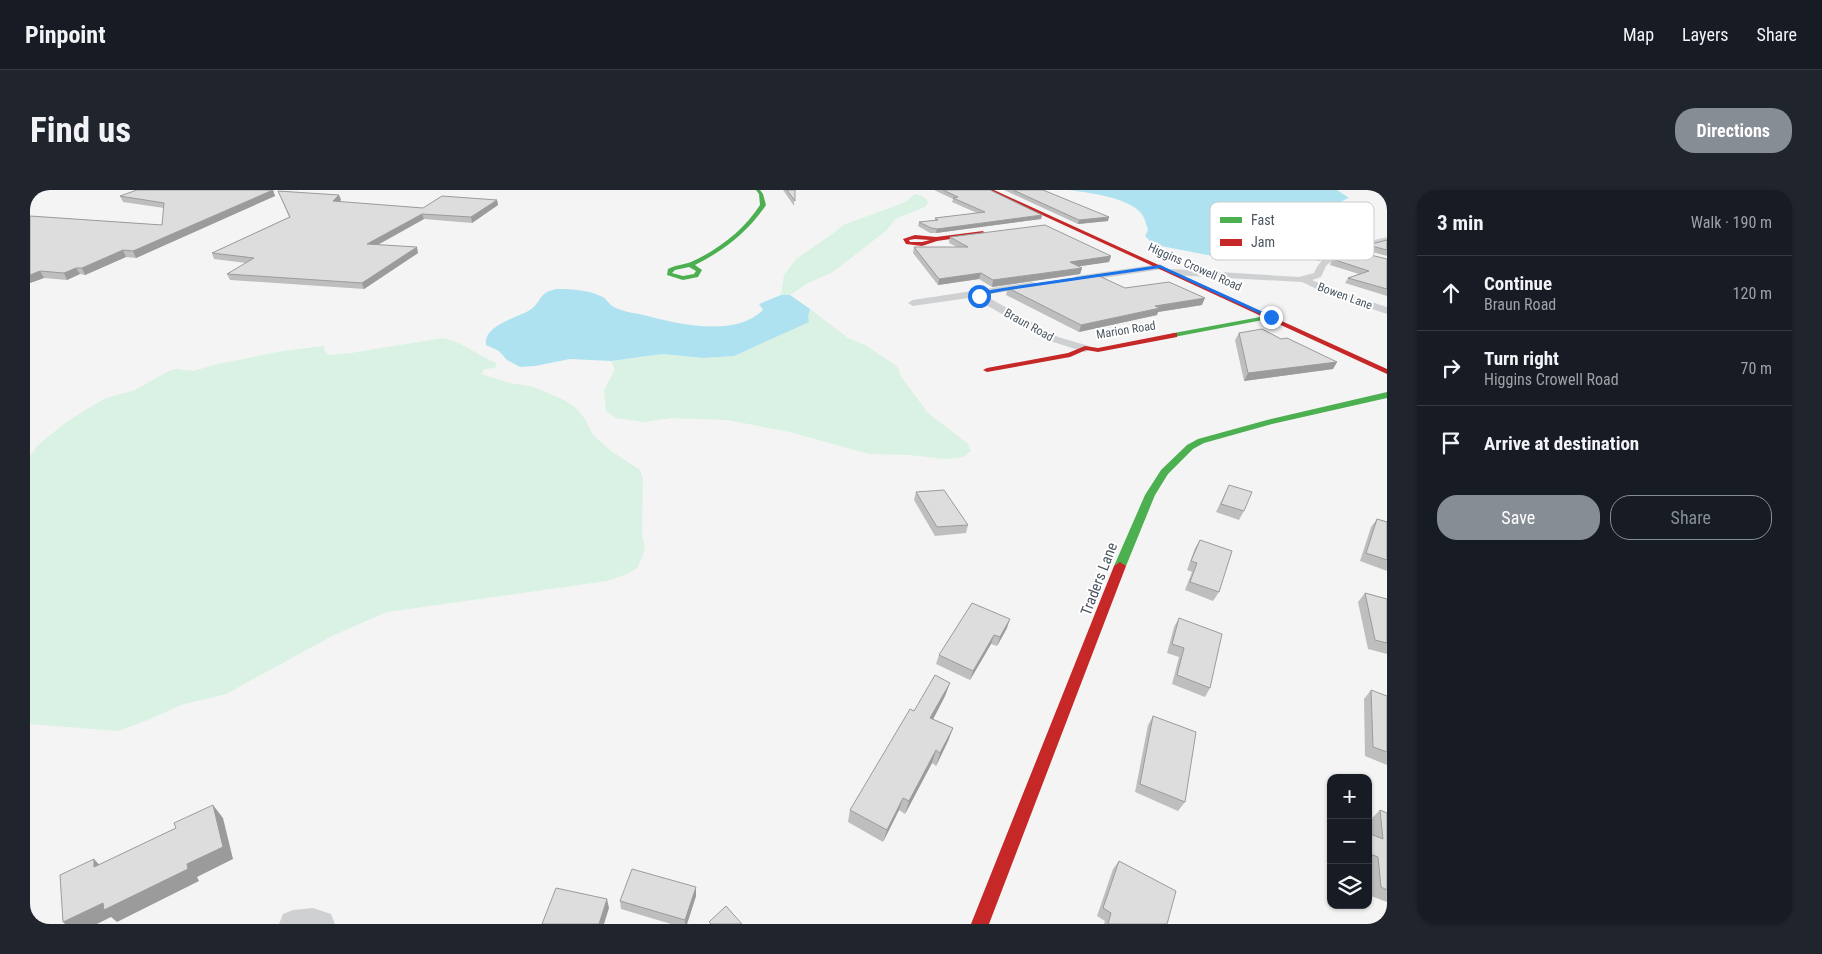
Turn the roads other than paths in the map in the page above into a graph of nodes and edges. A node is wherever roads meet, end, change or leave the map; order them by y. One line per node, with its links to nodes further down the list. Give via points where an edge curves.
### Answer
1 (758, 190): 10 (street, via 763,205 752,222)
2 (990, 190): 3 (street, Higgins Crowell Road)
3 (1061, 222): 4 (street); 11 (street, Higgins Crowell Road)
4 (1038, 226)
5 (993, 232): 6 (street)
6 (936, 239)
7 (1387, 240): 8 (street)
8 (1374, 243)
9 (1327, 260): 13 (street, via 1318,275)
10 (690, 265)
11 (1160, 267): 12 (street, Higgins Crowell Road); 14 (street)
12 (1172, 272): 13 (street); 19 (street, Higgins Crowell Road)
13 (1303, 279): 18 (street, Bowen Lane)
14 (1062, 281)
15 (1043, 284): 16 (street, Braun Road)
16 (981, 293): 17 (street, Braun Road); 20 (street, Braun Road, via 981,298 1054,339)
17 (913, 303)
18 (1387, 311)
19 (1271, 317): 20 (street, Marion Road, via 1098,350); 22 (street, Higgins Crowell Road)
20 (1085, 348): 21 (street, Marion Road, via 1070,354)
21 (987, 370)
22 (1387, 372)
23 (1387, 395): 26 (street, Traders Lane, via 1202,441 1184,452 1164,472 1133,533)
24 (293, 924): 25 (street)
25 (321, 924)
26 (980, 924)

